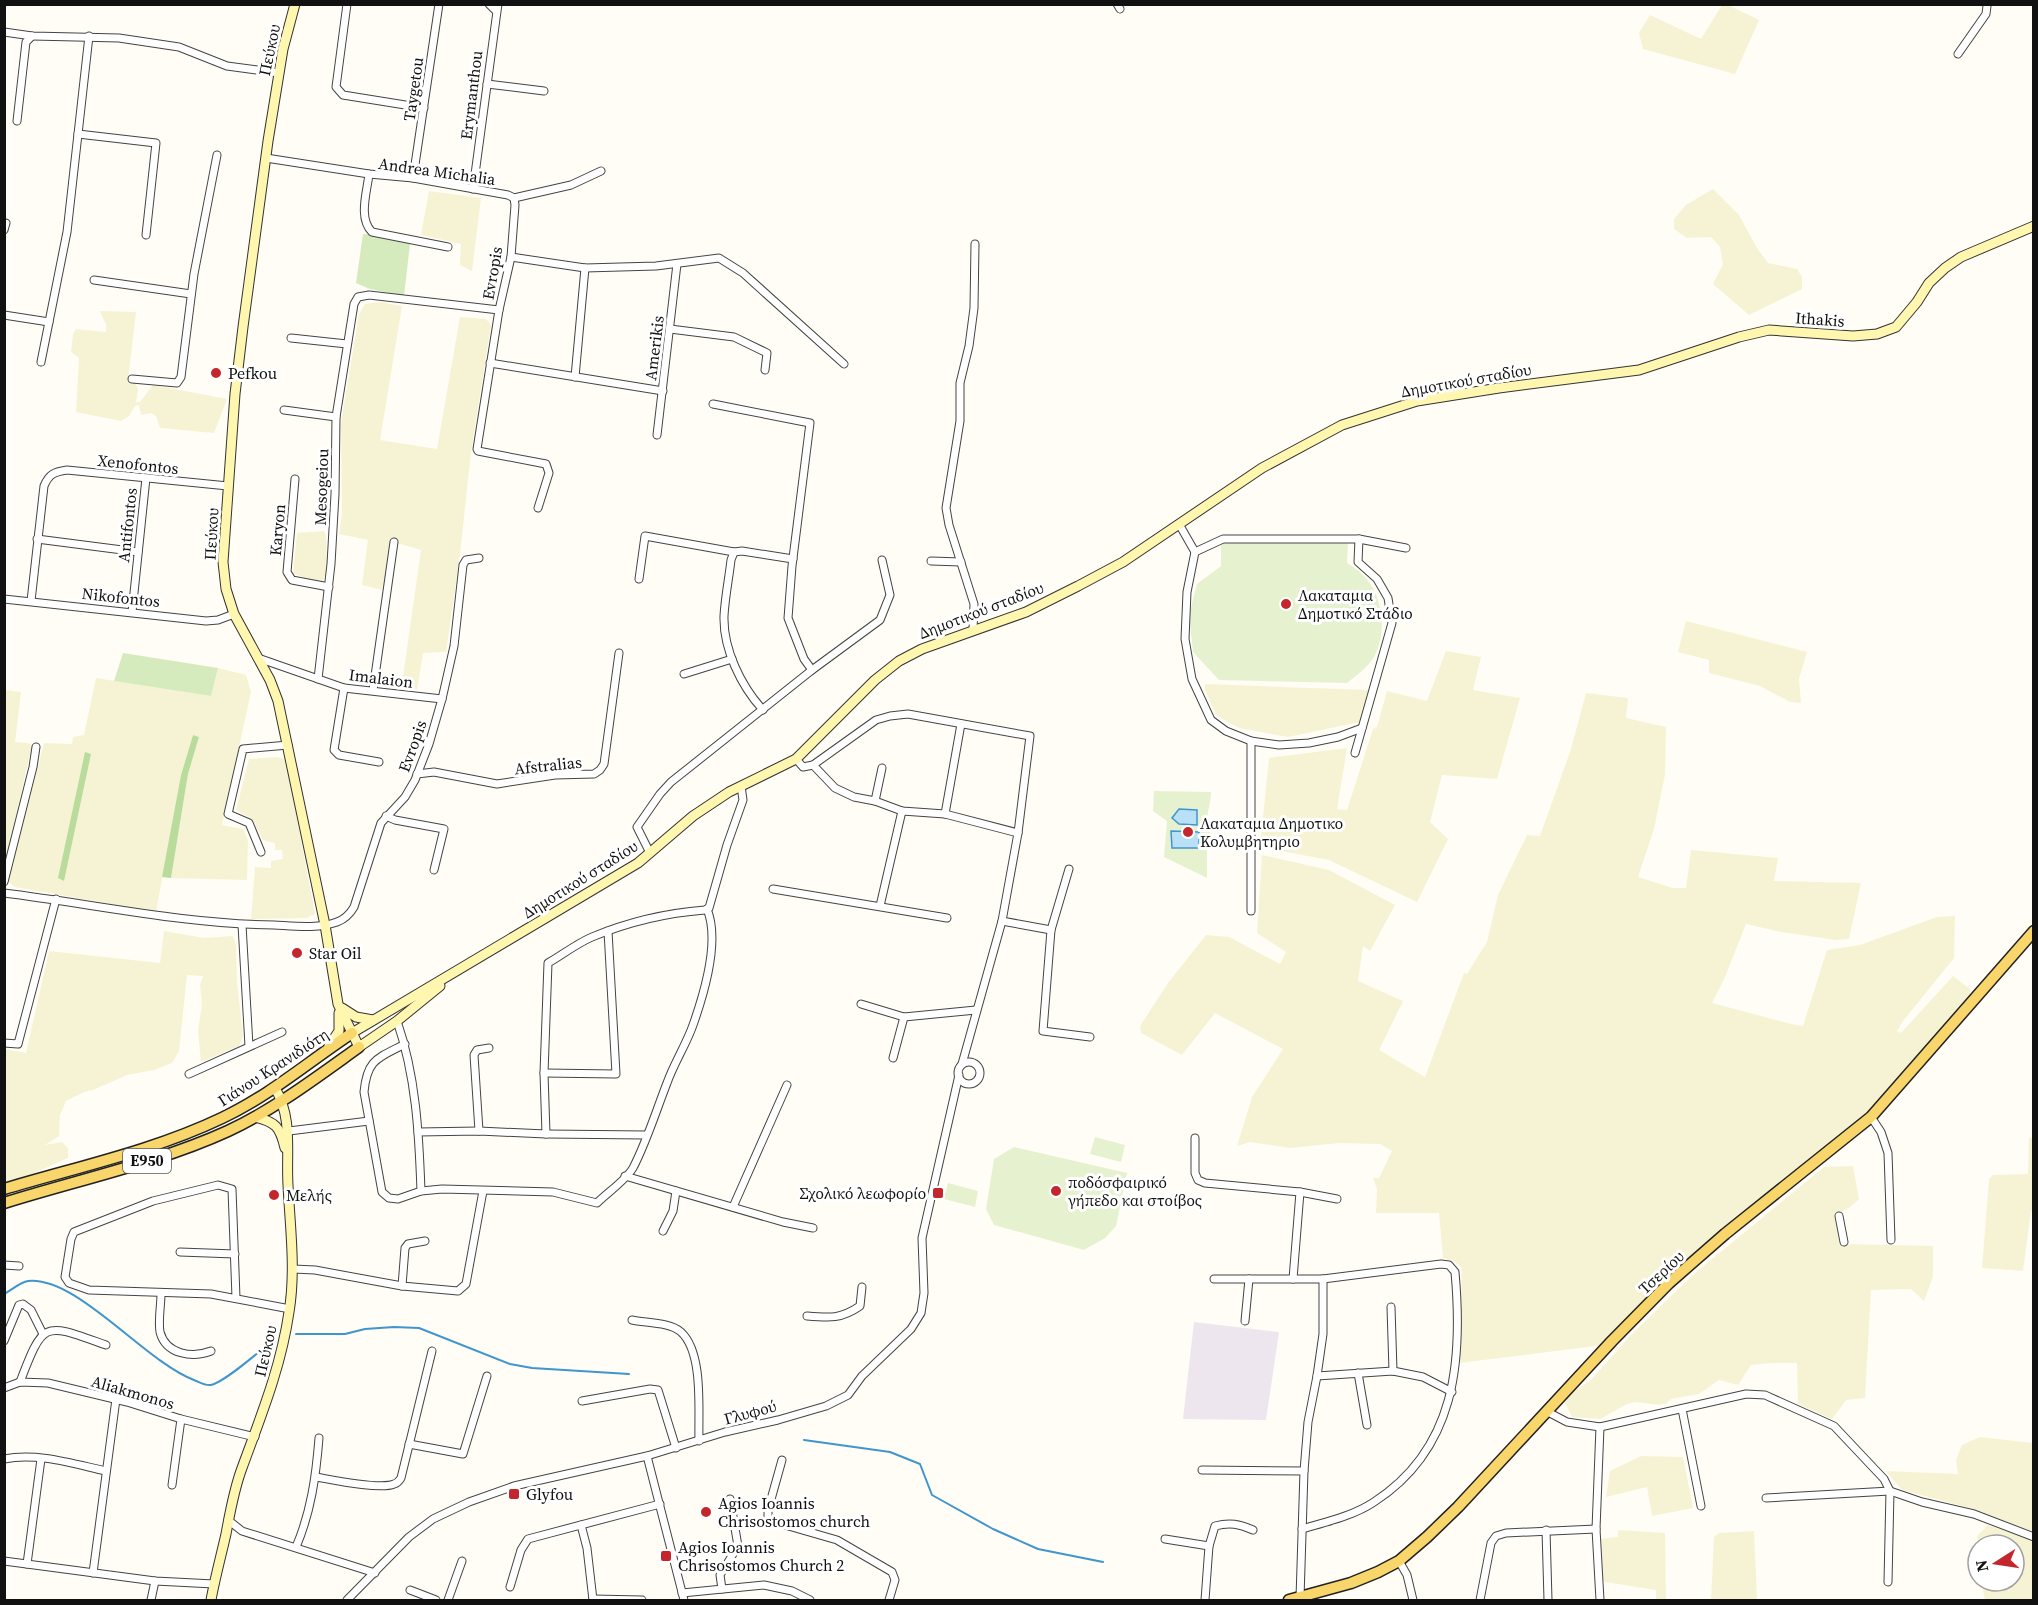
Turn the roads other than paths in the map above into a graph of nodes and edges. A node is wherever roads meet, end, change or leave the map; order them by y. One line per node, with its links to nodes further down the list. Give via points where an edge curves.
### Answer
1 (295, 4): 11 (main road, Πεύκου)
2 (347, 4): 14 (street, via 336,87 343,95)
3 (439, 4): 14 (street, Taygetou)
4 (489, 4): 6 (street)
5 (1986, 4): 10 (street, via 1986,14)
6 (497, 8): 12 (street, Erymanthou)
7 (4, 32): 8 (street)
8 (32, 36): 9 (street); 15 (street, via 26,42)
9 (89, 36): 11 (street, via 179,47 227,66); 16 (street)
10 (1958, 54)
11 (279, 73): 18 (main road, Πεύκου)
12 (487, 84): 13 (street); 22 (street, Erymanthou)
13 (543, 91)
14 (424, 108): 21 (street, Taygetou)
15 (17, 121)
16 (78, 134): 25 (street, via 156,143); 35 (street, via 67,232)
17 (217, 155): 32 (street)
18 (266, 158): 20 (street, Andrea Michalia); 53 (main road, Πεύκου, via 243,327)
19 (601, 171): 23 (street, Andrea Michalia, via 571,185)
20 (369, 174): 21 (street, Andrea Michalia); 27 (street, via 364,217 372,232)
21 (413, 178): 22 (street, Andrea Michalia)
22 (473, 189): 23 (street, Andrea Michalia)
23 (514, 198): 28 (street, Evropis)
24 (2034, 226): 44 (main road, Ithakis, via 1961,257 1945,268 1896,327 1877,334 1769,330 1639,370)
25 (146, 235)
26 (975, 244): 67 (street, via 974,308 960,384 960,421 946,508)
27 (448, 247)
28 (511, 257): 30 (street); 33 (street, Evropis)
29 (677, 264): 30 (street); 36 (street, Amerikis); 41 (street, via 720,258 743,273)
30 (585, 268): 43 (street)
31 (94, 280): 32 (street)
32 (191, 294): 45 (street, via 177,383)
33 (499, 310): 38 (street, Mesogeiou, via 358,297); 40 (street, Evropis)
34 (4, 315): 35 (street)
35 (49, 322): 39 (street)
36 (670, 329): 42 (street, via 734,337 767,352); 46 (street, Amerikis)
37 (291, 338): 38 (street)
38 (347, 344): 49 (street, Mesogeiou)
39 (41, 362)
40 (490, 363): 43 (street); 54 (street, Evropis, via 477,449 546,464 549,473)
41 (844, 364)
42 (765, 370)
43 (575, 377): 46 (street)
44 (1571, 378): 55 (main road, Δημοτικού σταδίου, via 1417,401 1342,425 1262,468)
45 (132, 379)
46 (663, 391): 50 (street, Amerikis)
47 (712, 404): 64 (street, via 810,423)
48 (284, 410): 49 (street)
49 (336, 417): 69 (street, Mesogeiou)
50 (657, 435)
51 (146, 478): 53 (street, Xenofontos); 56 (street, Xenofontos, via 54,472 44,486); 60 (street, Antifontos)
52 (295, 478): 69 (street, Karyon, via 287,572 292,580)
53 (228, 486): 73 (main road, Πεύκου, via 223,562)
54 (538, 508)
55 (1179, 524): 62 (street); 74 (main road, Δημοτικού σταδίου, via 1123,562 1078,586 1026,612)
56 (37, 539): 60 (street); 71 (street)
57 (1359, 539): 59 (street); 62 (street, via 1223,539); 86 (street, via 1358,562 1377,579 1388,598 1392,623)
58 (394, 542): 82 (street)
59 (1406, 548)
60 (138, 552): 72 (street, Antifontos)
61 (734, 552): 64 (street); 68 (street, via 645,536); 77 (street, via 724,617)
62 (1194, 552): 87 (street, via 1185,639 1192,679 1212,720 1226,732)
63 (478, 558): 83 (street, Evropis, via 466,560 463,566 454,646)
64 (793, 558): 78 (street, via 788,618)
65 (882, 560): 78 (street, via 890,595 880,620)
66 (931, 561): 67 (street)
67 (961, 562): 74 (street, via 974,604)
68 (639, 579)
69 (329, 587): 80 (street, Mesogeiou)
70 (4, 599): 71 (street, Nikofontos)
71 (31, 601): 72 (street, Nikofontos)
72 (132, 612): 73 (street, Nikofontos, via 206,621)
73 (234, 614): 76 (main road, Πεύκου)
74 (973, 630): 91 (main road, Δημοτικού σταδίου, via 899,661)
75 (619, 653): 95 (street, Afstralias, via 600,771 497,784 434,772)
76 (258, 658): 80 (street, Imalaion); 88 (main road, Πεύκου, via 278,701)
77 (732, 659): 79 (street); 84 (street)
78 (812, 670): 84 (street)
79 (684, 674)
80 (318, 679): 81 (street, Imalaion)
81 (344, 688): 82 (street, Imalaion); 92 (street, via 334,750 339,755)
82 (373, 690): 83 (street, Imalaion)
83 (442, 699): 95 (street, Evropis)
84 (763, 710): 103 (street, via 660,794 637,827)
85 (961, 724): 93 (street, via 908,714 876,720); 99 (street); 101 (street, via 1030,736)
86 (1362, 728): 87 (street, via 1309,743 1279,745); 90 (street)
87 (1251, 741): 112 (street)
88 (288, 745): 102 (street, via 243,749 228,814 249,823); 116 (main road, Πεύκου)
89 (36, 747): 106 (street)
90 (1355, 753)
91 (796, 759): 93 (street, via 803,767); 96 (main road, Δημοτικού σταδίου)
92 (379, 762)
93 (813, 765): 97 (street, via 843,793)
94 (882, 768): 97 (street)
95 (417, 774): 100 (street, Evropis, via 405,797)
96 (741, 786): 103 (main road, Δημοτικού σταδίου, via 693,816); 111 (street, via 743,800)
97 (875, 801): 98 (street)
98 (902, 811): 99 (street); 110 (street)
99 (945, 814): 101 (street)
100 (386, 816): 105 (street, via 444,829); 116 (street, Evropis, via 350,914)
101 (1018, 833): 114 (street)
102 (261, 852)
103 (650, 853): 120 (main road, Δημοτικού σταδίου)
104 (1069, 869): 117 (street)
105 (434, 870)
106 (4, 882)
107 (773, 889): 110 (street)
108 (4, 893): 109 (street)
109 (56, 899): 115 (street); 130 (street, via 18,1044)
110 (880, 906): 113 (street)
111 (707, 909): 119 (street, via 637,921); 151 (street, via 712,929 706,979 693,1026)
112 (1251, 910)
113 (947, 918)
114 (1002, 921): 117 (street); 123 (street)
115 (242, 925): 116 (street); 132 (street)
116 (325, 925): 121 (main road, Πεύκου)
117 (1051, 930): 129 (street, via 1043,1031)
118 (2034, 931): 145 (main road, Τσερίου)
119 (608, 932): 138 (street, via 548,963); 138 (street, via 616,1074)
120 (453, 974): 125 (main road); 126 (main road)
121 (338, 1004): 125 (main road, via 356,1017); 128 (main road, Πεύκου); 135 (main road, via 339,1031)
122 (861, 1004): 124 (street)
123 (976, 1010): 124 (street); 137 (street)
124 (904, 1017): 136 (street)
125 (373, 1020): 128 (main road)
126 (397, 1022): 131 (street); 133 (main road)
127 (282, 1032): 132 (street)
128 (352, 1033): 133 (main road, Πεύκου); 135 (main road, Γιάνου Κρανιδιότη)
129 (1090, 1037)
130 (4, 1042)
131 (405, 1044): 146 (street, via 375,1059 366,1077); 149 (street)
132 (249, 1046): 139 (street)
133 (359, 1047): 143 (main road, Γιάνου Κρανιδιότη)
134 (489, 1048): 148 (street, via 474,1054)
135 (325, 1050): 142 (main road, Γιάνου Κρανιδιότη)
136 (893, 1058)
137 (962, 1064): 140 (street); 140 (street, via 978,1066 979,1077 971,1084)
138 (544, 1073): 150 (street)
139 (189, 1074)
140 (958, 1075): 208 (street, Γλυφού, via 922,1238 921,1313 910,1329 848,1395 826,1406)
141 (787, 1085): 162 (street)
142 (275, 1088): 143 (main road); 155 (main road, Γιάνου Κρανιδιότη / E950, via 178,1137)
143 (282, 1101): 144 (main road, Γιάνου Κρανιδιότη / E950); 147 (main road, Πεύκου)
144 (255, 1117): 153 (main road, via 275,1124 281,1132); 161 (main road, Γιάνου Κρανιδιότη / E950, via 188,1148)
145 (1871, 1117): 166 (street, via 1888,1152); 202 (main road, Τσερίου, via 1670,1283)
146 (369, 1122): 147 (street); 156 (street, via 382,1192 389,1198 398,1198)
147 (289, 1131): 153 (main road, Πεύκου)
148 (479, 1131): 149 (street); 150 (street)
149 (418, 1132): 156 (street)
150 (546, 1134): 151 (street)
151 (646, 1135): 154 (street, via 632,1170)
152 (1195, 1138): 159 (street, via 1198,1180)
153 (287, 1159): 173 (main road, Πεύκου)
154 (625, 1176): 157 (street, via 597,1203 553,1192); 158 (street)
155 (4, 1189)
156 (421, 1191): 157 (street)
157 (483, 1191): 178 (street, via 463,1289)
158 (676, 1191): 162 (street); 165 (street, via 673,1211)
159 (1300, 1192): 160 (street); 176 (street)
160 (1337, 1199)
161 (4, 1203)
162 (733, 1207): 164 (street)
163 (1839, 1216): 168 (street)
164 (813, 1228)
165 (663, 1231)
166 (1891, 1240)
167 (425, 1241): 178 (street, via 405,1248)
168 (1844, 1242)
169 (180, 1252): 170 (street)
170 (235, 1254): 180 (street, via 232,1189 218,1185 153,1201 74,1233 70,1239 66,1277 69,1283 89,1290); 181 (street)
171 (4, 1265): 172 (street)
172 (19, 1266)
173 (293, 1269): 178 (street); 183 (main road, Πεύκου)
174 (1214, 1279): 175 (street)
175 (1249, 1279): 176 (street); 186 (street)
176 (1293, 1279): 177 (street)
177 (1323, 1279): 195 (street, via 1323,1334); 198 (street, via 1441,1264 1452,1267 1457,1290)
178 (402, 1286)
179 (862, 1287): 184 (street, via 861,1306 847,1315)
180 (161, 1294): 181 (street); 190 (street, via 160,1332 169,1347 179,1353 200,1355)
181 (236, 1298): 183 (street)
182 (1391, 1307): 192 (street)
183 (290, 1309): 206 (main road, Πεύκου, via 282,1351)
184 (807, 1316)
185 (632, 1320): 208 (street, via 680,1331 690,1343 698,1383)
186 (1245, 1321)
187 (43, 1334): 188 (street, via 23,1304 19,1305); 189 (street, via 65,1330); 196 (street, via 31,1351)
188 (4, 1341)
189 (106, 1345)
190 (212, 1351)
191 (432, 1351): 209 (street)
192 (1393, 1371): 193 (street); 198 (street, via 1423,1377)
193 (1358, 1373): 195 (street); 204 (street)
194 (487, 1376): 209 (street, via 463,1454)
195 (1317, 1376): 217 (street)
196 (20, 1382): 197 (street, Aliakmonos); 199 (street, Aliakmonos, via 48,1383)
197 (4, 1388)
198 (1452, 1392): 227 (street, via 1424,1456 1397,1483 1374,1502 1344,1517)
199 (116, 1399): 203 (street, Aliakmonos); 216 (street)
200 (582, 1401): 210 (street, via 658,1390)
201 (1682, 1409): 205 (street); 220 (street, via 1746,1394 1765,1395 1834,1426 1884,1479); 224 (street)
202 (1546, 1412): 205 (street, via 1567,1422); 239 (main road, Τσερίου, via 1458,1507)
203 (181, 1419): 206 (street, Aliakmonos); 219 (street)
204 (1367, 1425)
205 (1600, 1427): 228 (street)
206 (255, 1437): 225 (main road, Πεύκου)
207 (319, 1438): 218 (street)
208 (699, 1441): 210 (street, Γλυφού)
209 (409, 1444): 218 (street, via 398,1483 362,1484)
210 (676, 1448): 211 (street, Γλυφού)
211 (646, 1456): 223 (street); 241 (street, Γλυφού, via 514,1486 469,1502 433,1519 409,1537)
212 (4, 1459): 213 (street)
213 (41, 1459): 216 (street); 240 (street)
214 (782, 1460): 259 (street, via 768,1518 837,1540 892,1572 895,1580)
215 (1202, 1470): 217 (street)
216 (106, 1471): 242 (street)
217 (1304, 1471): 227 (street)
218 (316, 1477): 236 (street)
219 (172, 1485)
220 (1890, 1491): 221 (street); 233 (street, via 1974,1514); 244 (street)
221 (1766, 1498)
222 (730, 1499): 247 (street, via 738,1546 720,1575)
223 (660, 1504): 226 (street); 249 (street)
224 (1701, 1506)
225 (228, 1520): 231 (street); 232 (main road, Πεύκου)
226 (580, 1525): 246 (street, via 528,1539); 256 (street)
227 (1302, 1529): 250 (street)
228 (1596, 1529): 230 (street); 264 (street)
229 (1253, 1530): 235 (street, via 1236,1523 1215,1526)
230 (1546, 1530): 262 (street, via 1496,1536 1491,1543); 263 (street)
231 (242, 1531): 232 (street); 236 (street)
232 (225, 1535): 245 (main road, Πεύκου)
233 (2034, 1537)
234 (1165, 1539): 235 (street)
235 (1209, 1546): 260 (street)
236 (296, 1547): 241 (street)
237 (4, 1561): 240 (street)
238 (462, 1561): 255 (street)
239 (1399, 1561): 250 (main road, Τσερίου, via 1351,1583); 261 (street)
240 (27, 1564): 242 (street)
241 (375, 1573): 253 (street, Γλυφού)
242 (93, 1574): 243 (street)
243 (155, 1581): 245 (street); 251 (street)
244 (1888, 1582)
245 (214, 1584): 252 (main road, Πεύκου)
246 (510, 1587)
247 (722, 1589): 249 (street); 258 (street, via 764,1585 792,1591)
248 (410, 1590): 254 (street)
249 (683, 1597)
250 (1295, 1599)
251 (151, 1600)
252 (211, 1600)
253 (347, 1600)
254 (436, 1600)
255 (448, 1600)
256 (593, 1600): 257 (street)
257 (642, 1600)
258 (809, 1600)
259 (889, 1600)
260 (1205, 1600)
261 (1413, 1600)
262 (1480, 1600)
263 (1548, 1600)
264 (1600, 1600)

